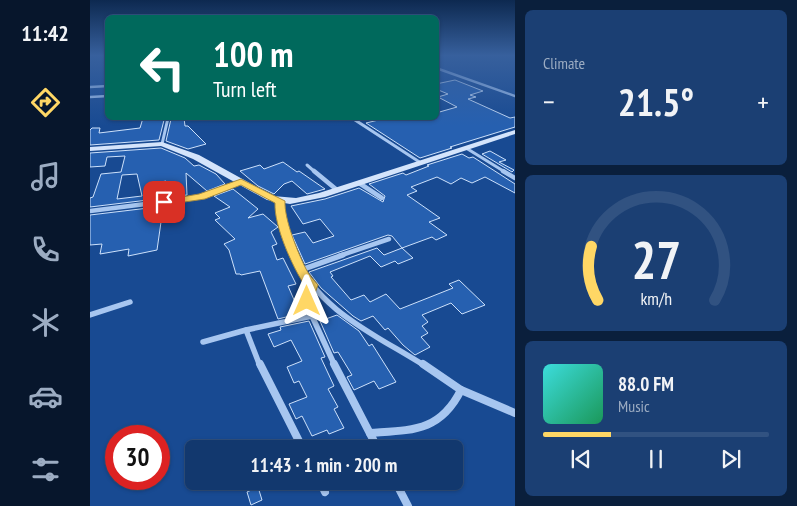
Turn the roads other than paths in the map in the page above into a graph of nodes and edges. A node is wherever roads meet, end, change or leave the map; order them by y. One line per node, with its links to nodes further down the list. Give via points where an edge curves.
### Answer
1 (468, 80): 5 (street)
2 (105, 86): 3 (street)
3 (90, 87)
4 (105, 96): 6 (street)
5 (514, 96)
6 (90, 97)
7 (168, 120): 10 (street)
8 (355, 120): 13 (street)
9 (514, 132): 11 (street)
10 (162, 144): 12 (street); 16 (street, via 196,157)
11 (466, 148): 13 (street); 15 (street)
12 (90, 149)
13 (420, 163): 17 (street)
14 (307, 165): 18 (street)
15 (514, 178)
16 (241, 182): 20 (street); 21 (street, via 201,197)
17 (359, 183): 18 (street); 19 (street)
18 (336, 190): 20 (street, via 304,200)
19 (382, 198)
20 (280, 201): 23 (street, via 280,214)
21 (90, 212)
22 (389, 239): 23 (street)
23 (301, 270): 24 (street)
24 (312, 285): 27 (street, via 306,298); 30 (street, via 346,317)
25 (130, 302): 26 (street)
26 (90, 316)
27 (312, 316): 28 (street); 32 (street)
28 (246, 330): 29 (street); 33 (street)
29 (202, 342)
30 (461, 390): 31 (street); 32 (street, via 446,414 433,422 408,429)
31 (514, 413)
32 (370, 433): 34 (street)
33 (297, 440)
34 (374, 440)
35 (400, 490): 36 (street)
36 (408, 506)

